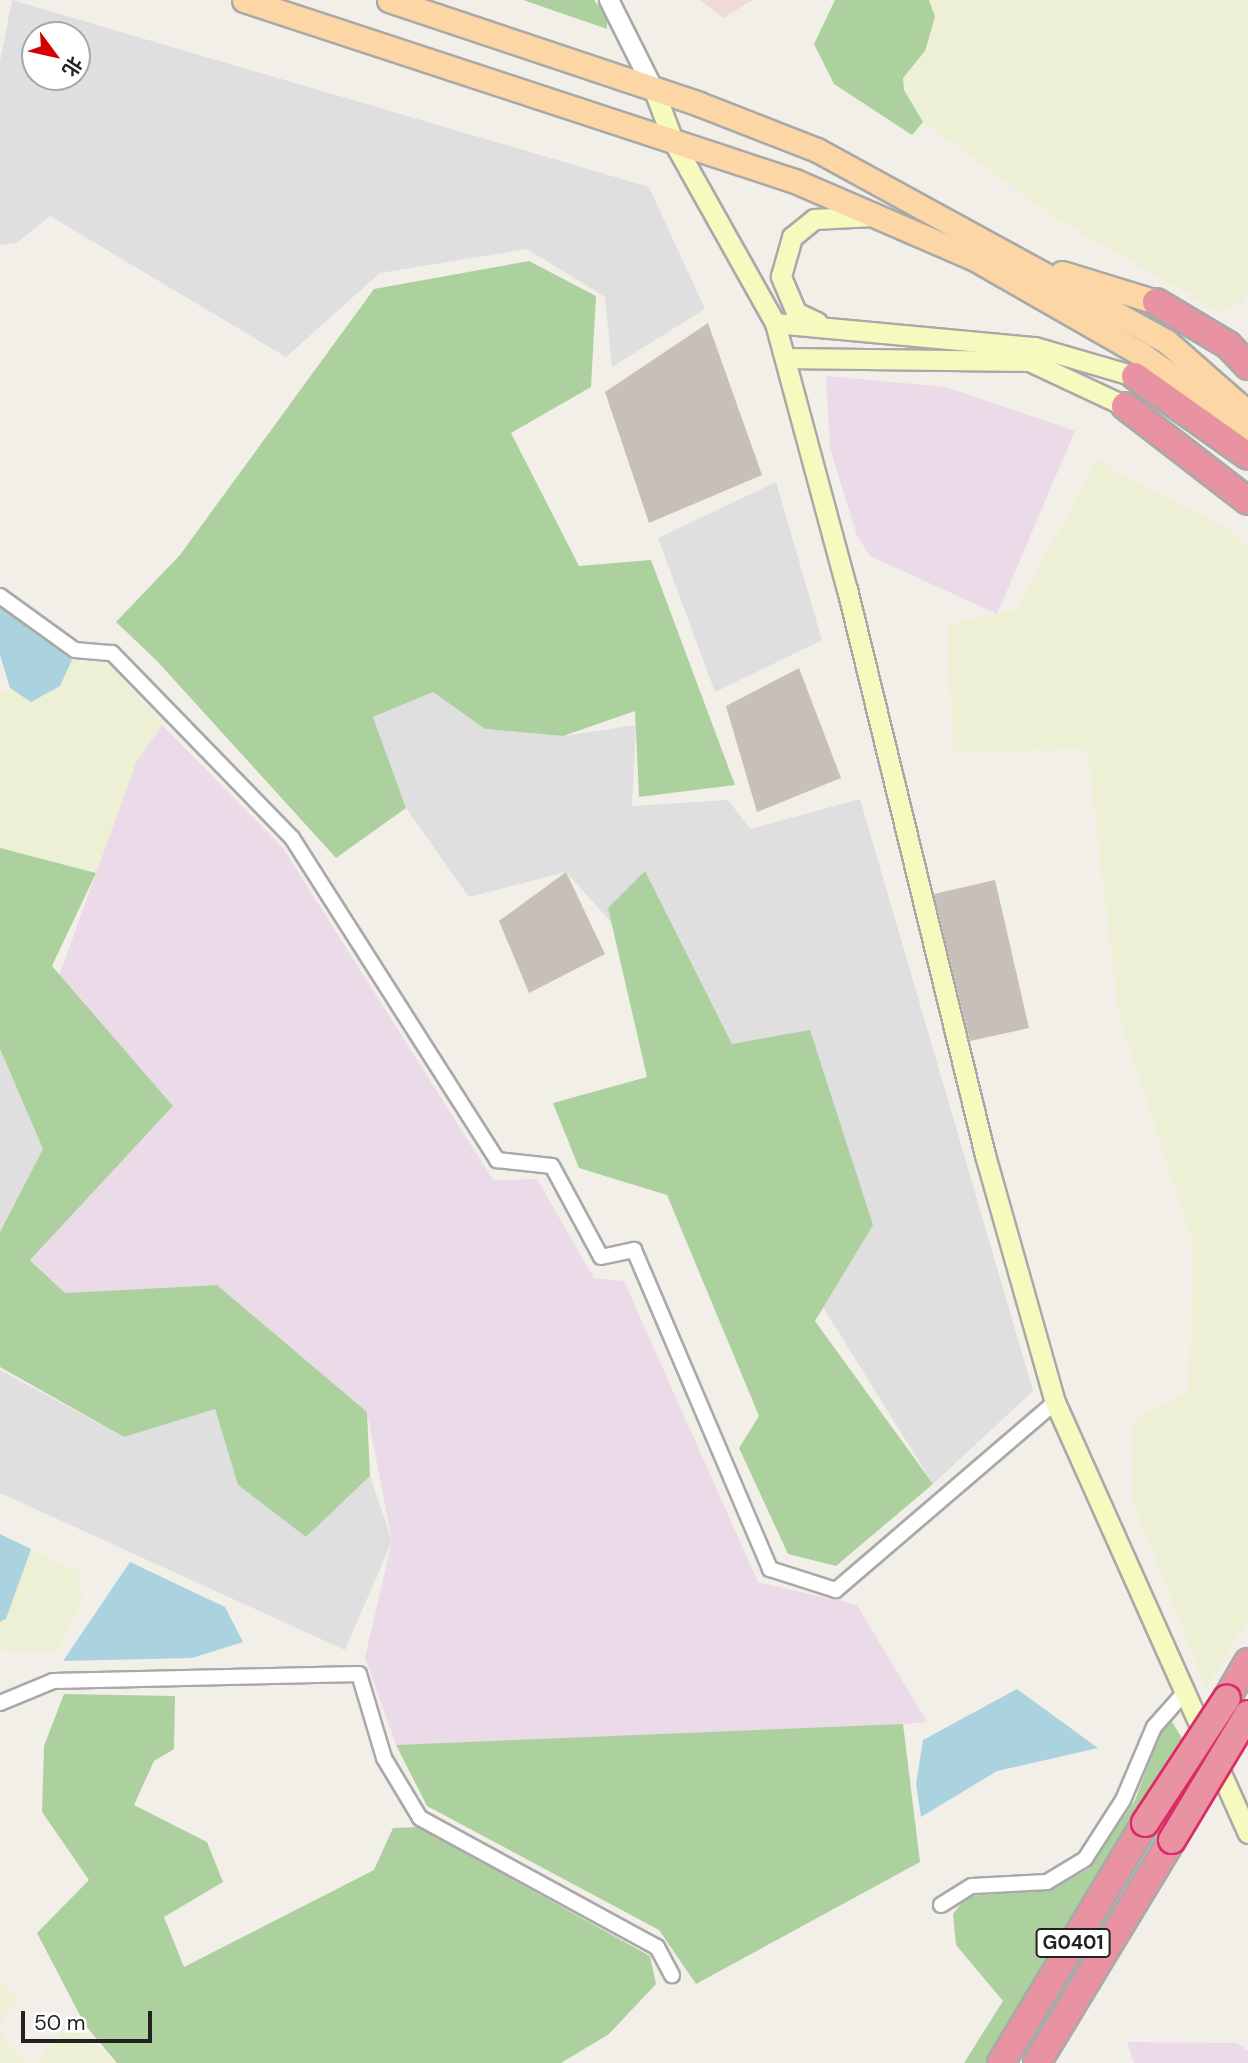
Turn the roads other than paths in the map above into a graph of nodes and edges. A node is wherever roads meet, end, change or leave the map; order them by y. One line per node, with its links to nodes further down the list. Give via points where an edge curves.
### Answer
1 (244, 0): 5 (main road)
2 (390, 0): 4 (main road)
3 (609, 0): 4 (street)
4 (653, 88): 5 (main road); 7 (main road, via 817,150)
5 (674, 142): 6 (main road, via 795,181); 9 (main road)
6 (875, 216): 10 (main road, via 814,219 792,237 781,276 796,312); 16 (main road, via 975,259 1129,347)
7 (1014, 257): 8 (main road); 15 (main road, via 1166,341)
8 (1156, 302): 12 (highway, via 1228,345)
9 (775, 323): 10 (main road); 11 (main road)
10 (830, 328): 13 (main road, via 1035,347)
11 (785, 358): 14 (main road, via 1029,361); 20 (main road, via 847,589 985,1156)
12 (1248, 366)
13 (1135, 376): 17 (highway)
14 (1125, 405): 18 (highway)
15 (1248, 413)
16 (1248, 430)
17 (1248, 456)
18 (1248, 501)
19 (0, 596): 20 (street, via 75,650 112,653 169,711 292,838 497,1160 552,1166 601,1258 634,1250 770,1569 836,1590)
20 (1055, 1402): 22 (main road)
21 (1248, 1663): 28 (highway, G0401, bridge, via 1145,1823)
22 (1185, 1692): 25 (main road); 26 (street, via 1154,1727 1123,1800 1085,1859 1047,1882 972,1886)
23 (0, 1703): 27 (street, via 53,1681 359,1674 384,1758 420,1818 657,1947)
24 (1248, 1714): 29 (highway, G0401, bridge)
25 (1248, 1833)
26 (941, 1905)
27 (673, 1976)
28 (1001, 2063)
29 (1037, 2063)

